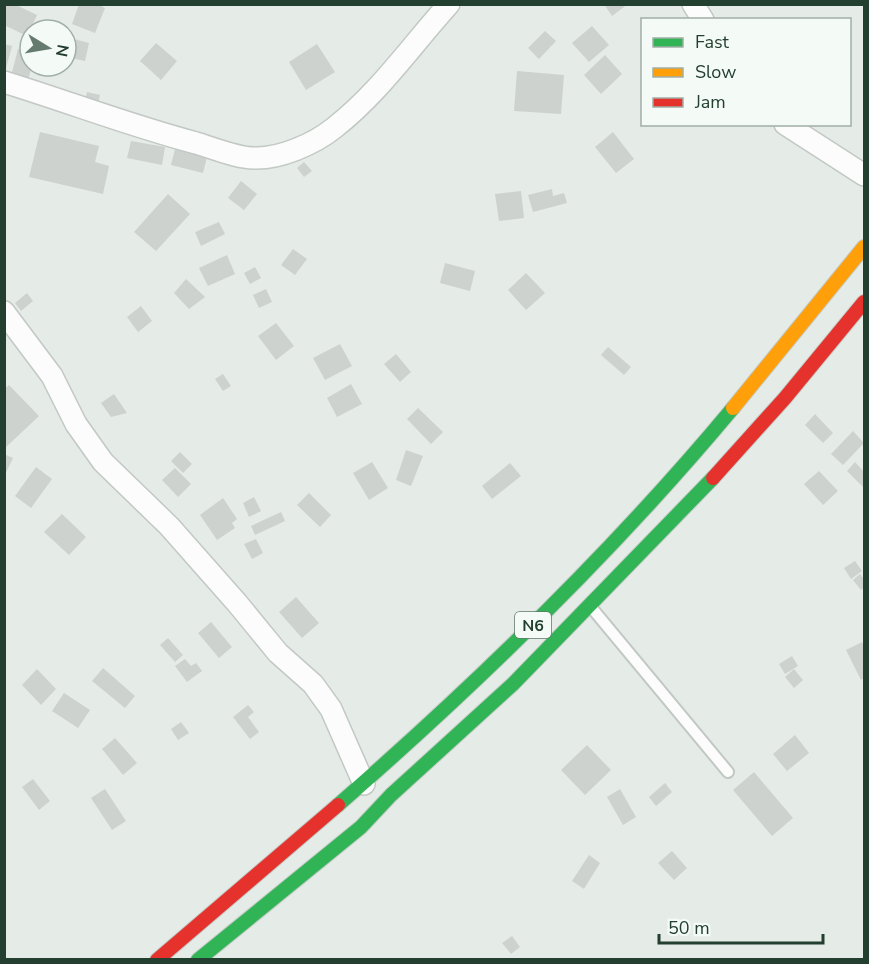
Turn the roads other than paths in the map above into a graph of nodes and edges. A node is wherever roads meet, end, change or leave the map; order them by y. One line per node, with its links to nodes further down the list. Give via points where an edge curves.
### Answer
1 (450, 4): 4 (street, via 379,86 333,129 314,142 265,158 251,159 179,139)
2 (693, 4): 3 (street)
3 (702, 18)
4 (4, 82)
5 (788, 126): 6 (street)
6 (864, 175)
7 (864, 247): 12 (highway, N6, via 783,350 667,486 552,607)
8 (864, 302): 10 (highway, N6, via 785,398)
9 (4, 312): 12 (street, via 52,376 76,424 103,462 169,526 278,654 313,684 331,709)
10 (591, 607): 11 (lane); 14 (highway, N6, via 361,827)
11 (728, 772)
12 (364, 784): 13 (highway, N6)
13 (157, 960)
14 (198, 960)

